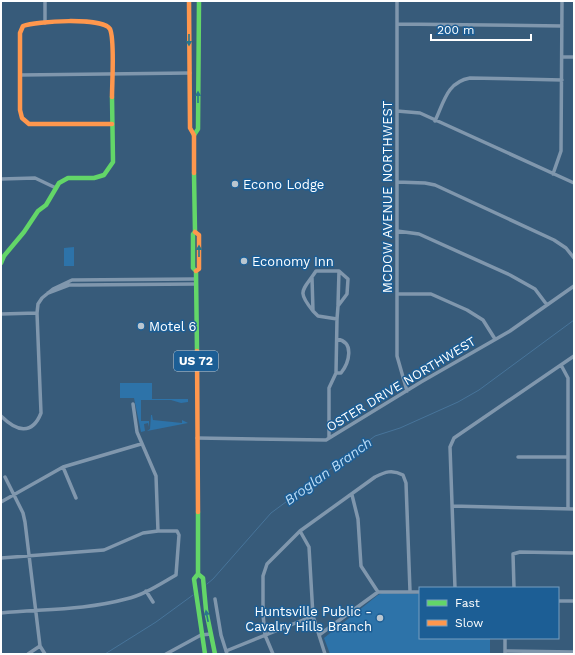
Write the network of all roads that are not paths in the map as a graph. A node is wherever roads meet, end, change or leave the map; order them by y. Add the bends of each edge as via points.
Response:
1 (45, 1) edge
2 (189, 1) edge
3 (199, 1) edge
4 (397, 1) edge
5 (562, 1) edge
6 (45, 23) junction
7 (397, 24) junction
8 (562, 26) junction
9 (562, 57) junction
10 (574, 57) edge
11 (190, 73) junction
12 (112, 74) junction
13 (20, 75) junction
14 (562, 80) junction
15 (397, 111) junction
16 (435, 121) junction
17 (112, 124) junction
18 (194, 135) junction
19 (553, 174) junction
20 (1, 179) edge
21 (397, 182) junction
22 (574, 184) edge
23 (56, 188) junction
24 (397, 231) junction
25 (574, 258) edge
26 (1, 263) edge
27 (339, 271) junction
28 (312, 277) junction
29 (196, 282) junction
30 (574, 286) edge
31 (397, 294) junction
32 (548, 305) junction
33 (338, 306) junction
34 (313, 311) junction
35 (37, 313) junction
36 (1, 314) edge
37 (337, 319) junction
38 (337, 339) junction
39 (495, 339) junction
40 (574, 356) edge
41 (561, 365) junction
42 (336, 374) junction
43 (407, 391) junction
44 (133, 404) dead end
45 (1, 416) edge
46 (197, 438) junction
47 (329, 438) junction
48 (141, 444) junction
49 (518, 457) dead end
50 (568, 457) junction
51 (63, 467) junction
52 (5, 477) dead end
53 (14, 495) junction
54 (352, 495) junction
55 (76, 498) dead end
56 (1, 502) edge
57 (452, 506) junction
58 (568, 508) junction
59 (574, 509) edge
60 (158, 531) junction
61 (300, 532) junction
62 (574, 553) edge
63 (29, 556) junction
64 (1, 558) edge
65 (198, 574) junction
66 (455, 587) edge
67 (514, 587) edge
68 (146, 591) junction
69 (410, 591) junction
70 (378, 592) junction
71 (419, 592) edge
72 (215, 600) dead end
73 (559, 601) edge
74 (574, 601) edge
75 (153, 602) dead end
76 (34, 610) junction
77 (1, 613) edge
78 (313, 616) junction
79 (211, 634) junction
80 (201, 635) junction
81 (265, 635) junction
82 (319, 635) junction
83 (505, 639) edge
84 (40, 646) junction
85 (505, 652) edge
86 (574, 652) edge
87 (226, 653) edge
88 (28, 654) edge
89 (45, 654) edge
90 (166, 654) edge
91 (205, 654) edge
92 (215, 654) edge
93 (273, 654) edge
94 (324, 654) edge

1 - 6 street
2 -> 11 main road, US 72
18 -> 3 main road, US 72 via 198,129
4 - 7 street, MCDOW AVENUE NORTHWEST
5 - 8 street
6 - 12 main road via 107,24 112,36
6 - 13 main road via 23,26 20,33
7 - 8 street
7 - 15 street, MCDOW AVENUE NORTHWEST
8 - 9 street
9 - 10 street
9 - 14 street
11 - 12 street
11 - 18 main road, US 72 via 190,128
12 - 13 street
12 - 17 main road
13 - 17 main road via 20,110 21,117 26,123
14 - 16 street via 459,80 450,87
14 - 19 street via 561,151
15 - 16 street via 420,113
15 - 21 street, MCDOW AVENUE NORTHWEST
16 - 19 street
17 - 23 main road via 113,162 109,170 104,175 94,178 68,178
18 - 29 main road, US 72 via 196,232 199,235
19 - 22 street
20 - 23 street via 35,178
21 - 24 street, MCDOW AVENUE NORTHWEST
21 - 25 street via 434,185 554,240 566,248
23 - 26 main road via 46,206 38,211
24 - 31 street, MCDOW AVENUE NORTHWEST
24 - 32 street via 419,234 516,278 535,289
27 - 28 street via 316,271
27 - 33 street
27 - 33 street via 348,279 347,294
28 - 34 street
28 - 34 street via 303,290 303,298
29 - 35 street via 69,285 47,293 38,304
29 - 46 main road, US 72
30 - 32 street, OSTER DRIVE NORTHWEST
31 - 39 street via 431,294 467,310 483,320
31 - 43 street, MCDOW AVENUE NORTHWEST via 397,356
32 - 39 street, OSTER DRIVE NORTHWEST
33 - 37 street
34 - 37 street via 318,316
35 - 36 street
35 - 45 street via 41,413 38,422 33,428 24,429 16,427
37 - 38 street
38 - 42 street
38 - 42 street via 348,346 349,356 346,366
39 - 43 street, OSTER DRIVE NORTHWEST
40 - 41 street
41 - 50 street via 568,378
41 - 57 street via 454,438 450,446
42 - 47 street via 329,388
43 - 47 street, OSTER DRIVE NORTHWEST
44 - 48 street
46 - 47 street, OSTER DRIVE NORTHWEST
46 - 65 main road, US 72
48 - 51 street
48 - 60 street via 156,476
49 - 50 street
50 - 58 street
51 - 53 street
51 - 55 street
52 - 53 street
53 - 56 street
53 - 63 street via 23,513
54 - 61 street
54 - 69 street via 386,471 397,471 403,475
54 - 70 street via 358,519 361,566
57 - 58 street
57 - 66 street
58 - 59 street
60 - 63 street via 143,533 104,550
60 - 68 street via 177,531 179,540 176,575
61 - 78 street via 309,548
61 - 81 street via 267,564 263,576
62 - 67 street via 513,554
63 - 64 street
63 - 76 street
79 -> 65 main road, US 72 via 202,578
65 - 80 main road, US 72 via 194,579
68 - 75 street
68 - 76 street via 108,603
69 - 70 street
69 - 71 street
70 - 82 street
72 - 87 street
73 - 74 street
76 - 77 street
76 - 84 street
78 - 81 street
78 - 82 street
79 - 80 street
79 - 92 main road, US 72
80 - 90 street
80 - 91 main road, US 72
81 - 87 street
81 - 93 street
82 - 94 street
83 - 85 street
84 - 88 street
84 - 89 street
85 - 86 street

